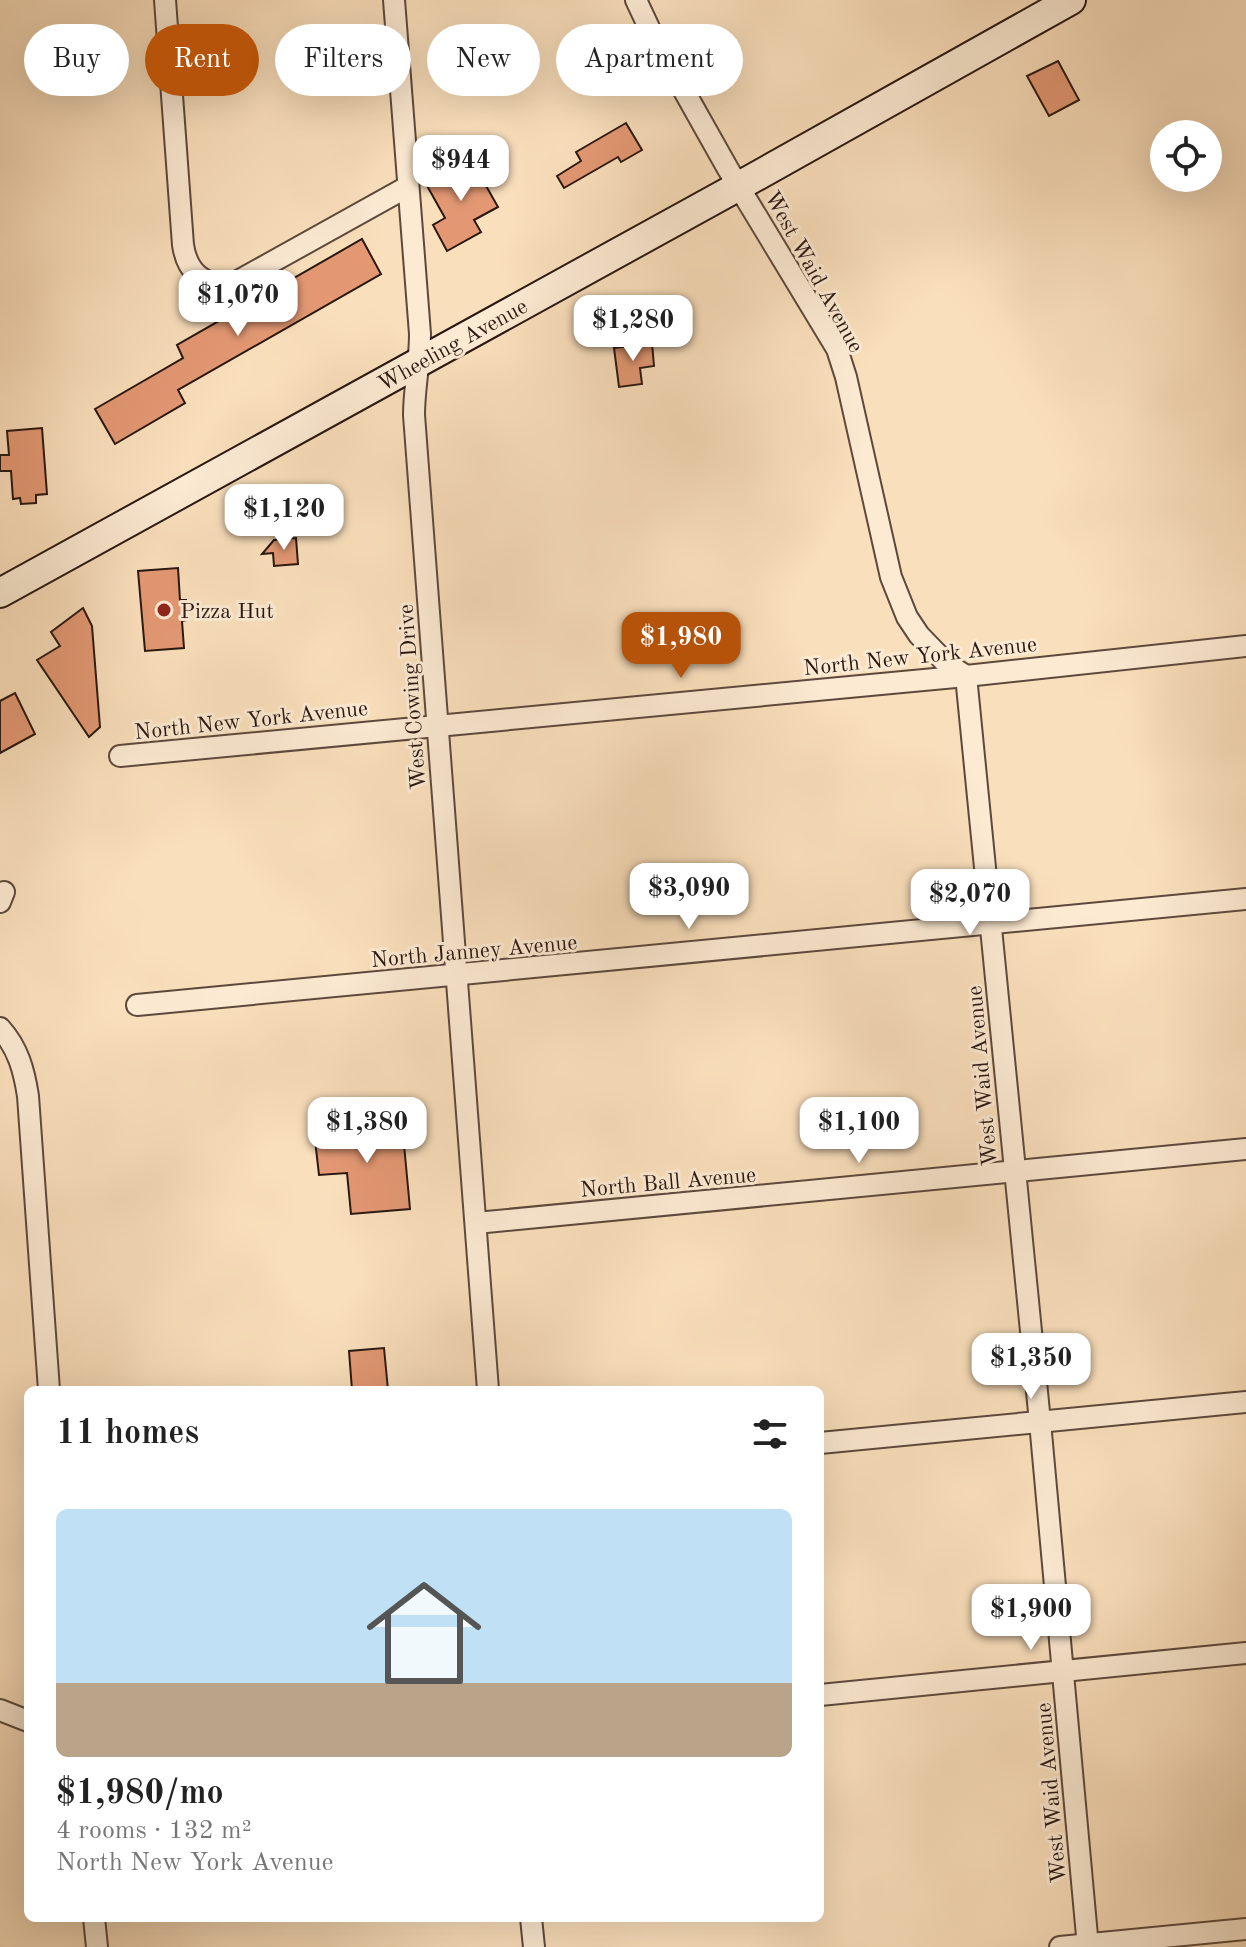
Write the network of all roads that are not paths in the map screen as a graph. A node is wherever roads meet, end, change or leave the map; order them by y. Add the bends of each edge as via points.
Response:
1 (165, 0) edge
2 (394, 0) edge
3 (636, 0) edge
4 (1071, 0) edge
5 (1041, 7) edge
6 (739, 186) junction
7 (407, 187) junction
8 (420, 363) junction
9 (0, 593) edge
10 (1246, 646) edge
11 (966, 676) junction
12 (437, 725) junction
13 (120, 756) dead end
14 (1246, 899) edge
15 (991, 924) junction
16 (457, 976) junction
17 (137, 1005) dead end
18 (0, 1028) edge
19 (1246, 1149) edge
20 (1014, 1172) junction
21 (476, 1223) junction
22 (49, 1386) edge
23 (488, 1386) edge
24 (1246, 1402) edge
25 (1040, 1422) junction
26 (824, 1443) edge
27 (1246, 1653) edge
28 (1062, 1671) junction
29 (824, 1695) edge
30 (0, 1710) edge
31 (24, 1719) edge
32 (94, 1922) edge
33 (531, 1922) edge
34 (1246, 1929) edge
35 (1088, 1946) edge
36 (97, 1947) edge
37 (534, 1947) edge
38 (1060, 1947) edge

1 - 7 street via 183,245 185,261 199,278 229,286
2 - 7 street, West Cowing Drive
3 - 6 street, West Waid Avenue
4 - 5 main road, Wheeling Avenue
5 - 6 main road, Wheeling Avenue
6 - 8 main road, Wheeling Avenue
6 - 11 street, West Waid Avenue via 837,349 882,545 907,617 931,650
7 - 8 street, West Cowing Drive
8 - 9 main road, Wheeling Avenue
8 - 12 street, West Cowing Drive via 414,415
10 - 11 street, North New York Avenue
11 - 12 street, North New York Avenue
11 - 15 street, West Waid Avenue
12 - 13 street, North New York Avenue
12 - 16 street, West Cowing Drive
14 - 15 street, North Janney Avenue
15 - 16 street, North Janney Avenue
15 - 20 street, West Waid Avenue
16 - 17 street, North Janney Avenue
16 - 21 street, West Cowing Drive
18 - 22 street via 21,1062 28,1096
19 - 20 street, North Ball Avenue
20 - 21 street, North Ball Avenue
20 - 25 street, West Waid Avenue
21 - 23 street, West Cowing Drive
24 - 25 street
25 - 26 street
25 - 28 street, West Waid Avenue
27 - 28 street
28 - 29 street
28 - 35 street, West Waid Avenue
30 - 31 street
32 - 36 street
33 - 37 street
34 - 35 street
35 - 38 street

